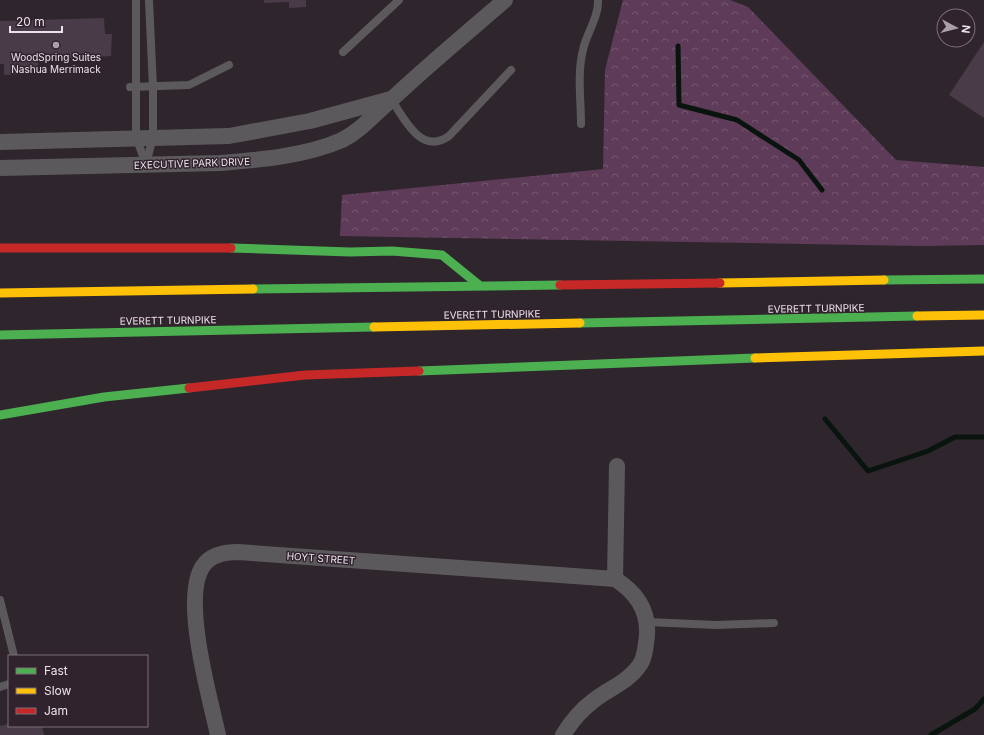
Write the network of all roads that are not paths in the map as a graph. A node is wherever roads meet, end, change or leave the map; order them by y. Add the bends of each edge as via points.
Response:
1 (136, 0) edge
2 (149, 0) edge
3 (399, 0) edge
4 (505, 0) edge
5 (598, 0) edge
6 (343, 52) dead end
7 (229, 65) dead end
8 (511, 70) dead end
9 (133, 87) junction
10 (154, 87) junction
11 (391, 99) junction
12 (581, 124) dead end
13 (136, 137) junction
14 (153, 137) junction
15 (0, 142) edge
16 (146, 164) junction
17 (0, 168) edge
18 (0, 248) edge
19 (984, 279) edge
20 (479, 286) junction
21 (0, 293) edge
22 (984, 315) edge
23 (0, 335) edge
24 (984, 351) edge
25 (0, 415) edge
26 (618, 466) dead end
27 (616, 579) junction
28 (0, 600) edge
29 (647, 622) junction
30 (774, 624) dead end
31 (14, 655) edge
32 (218, 735) edge
33 (563, 735) edge

1 - 9 lane
2 - 10 lane
3 - 6 lane
4 - 11 street, EXECUTIVE PARK DRIVE
5 - 12 lane via 583,50 580,75
7 - 10 lane via 189,85
8 - 11 lane via 442,141 423,140 415,134
9 - 10 lane
9 - 13 lane
10 - 14 lane
11 - 14 street, EXECUTIVE PARK DRIVE via 273,129 229,136
11 - 16 street, EXECUTIVE PARK DRIVE via 364,127 331,144 256,160
13 - 14 street, EXECUTIVE PARK DRIVE
13 - 15 street, EXECUTIVE PARK DRIVE
13 - 16 lane
14 - 16 lane
16 - 17 street, EXECUTIVE PARK DRIVE
18 - 20 highway via 187,247 350,252 392,250 442,255
19 - 20 highway
20 - 21 highway
22 - 23 highway, EVERETT TURNPIKE
24 - 25 highway via 305,375 104,397
26 - 27 street
27 - 29 street via 636,596 643,607
27 - 32 street, HOYT STREET via 223,552 203,566 197,580 195,604 196,630
28 - 31 lane
29 - 30 lane
29 - 33 street via 645,652 640,666 593,701

